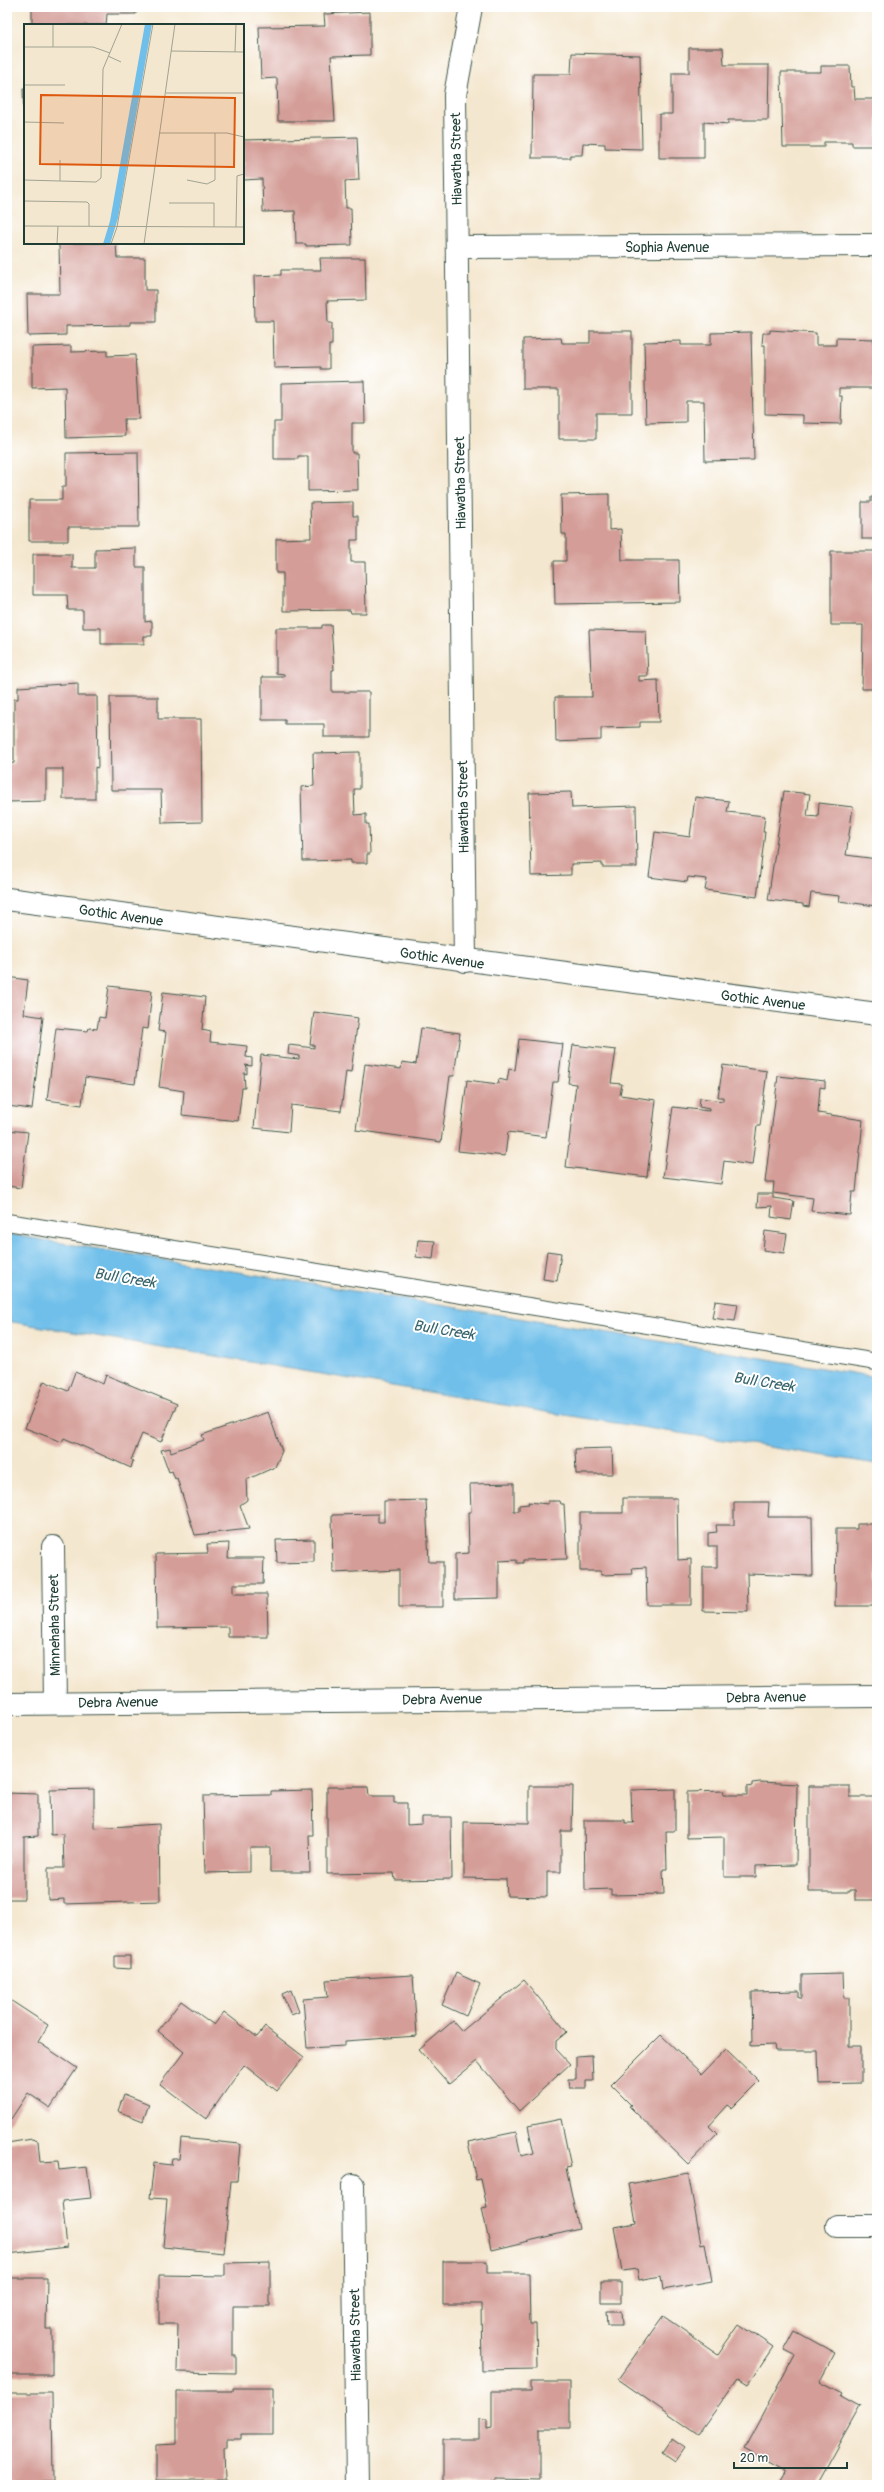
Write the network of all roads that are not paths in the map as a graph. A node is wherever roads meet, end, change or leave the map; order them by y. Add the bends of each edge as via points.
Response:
1 (471, 7) edge
2 (877, 245) edge
3 (458, 247) junction
4 (7, 899) edge
5 (465, 961) junction
6 (877, 1014) edge
7 (7, 1222) edge
8 (877, 1362) edge
9 (53, 1547) dead end
10 (877, 1696) edge
11 (55, 1703) junction
12 (7, 1704) edge
13 (354, 2185) dead end
14 (836, 2226) dead end
15 (877, 2226) edge
16 (357, 2485) edge

1 - 3 street, Hiawatha Street via 455,95
2 - 3 street, Sophia Avenue
3 - 5 street, Hiawatha Street
4 - 5 street, Gothic Avenue
5 - 6 street, Gothic Avenue
7 - 8 lane
9 - 11 street, Minnehaha Street
10 - 11 street, Debra Avenue
11 - 12 street, Debra Avenue
13 - 16 street, Hiawatha Street
14 - 15 street

